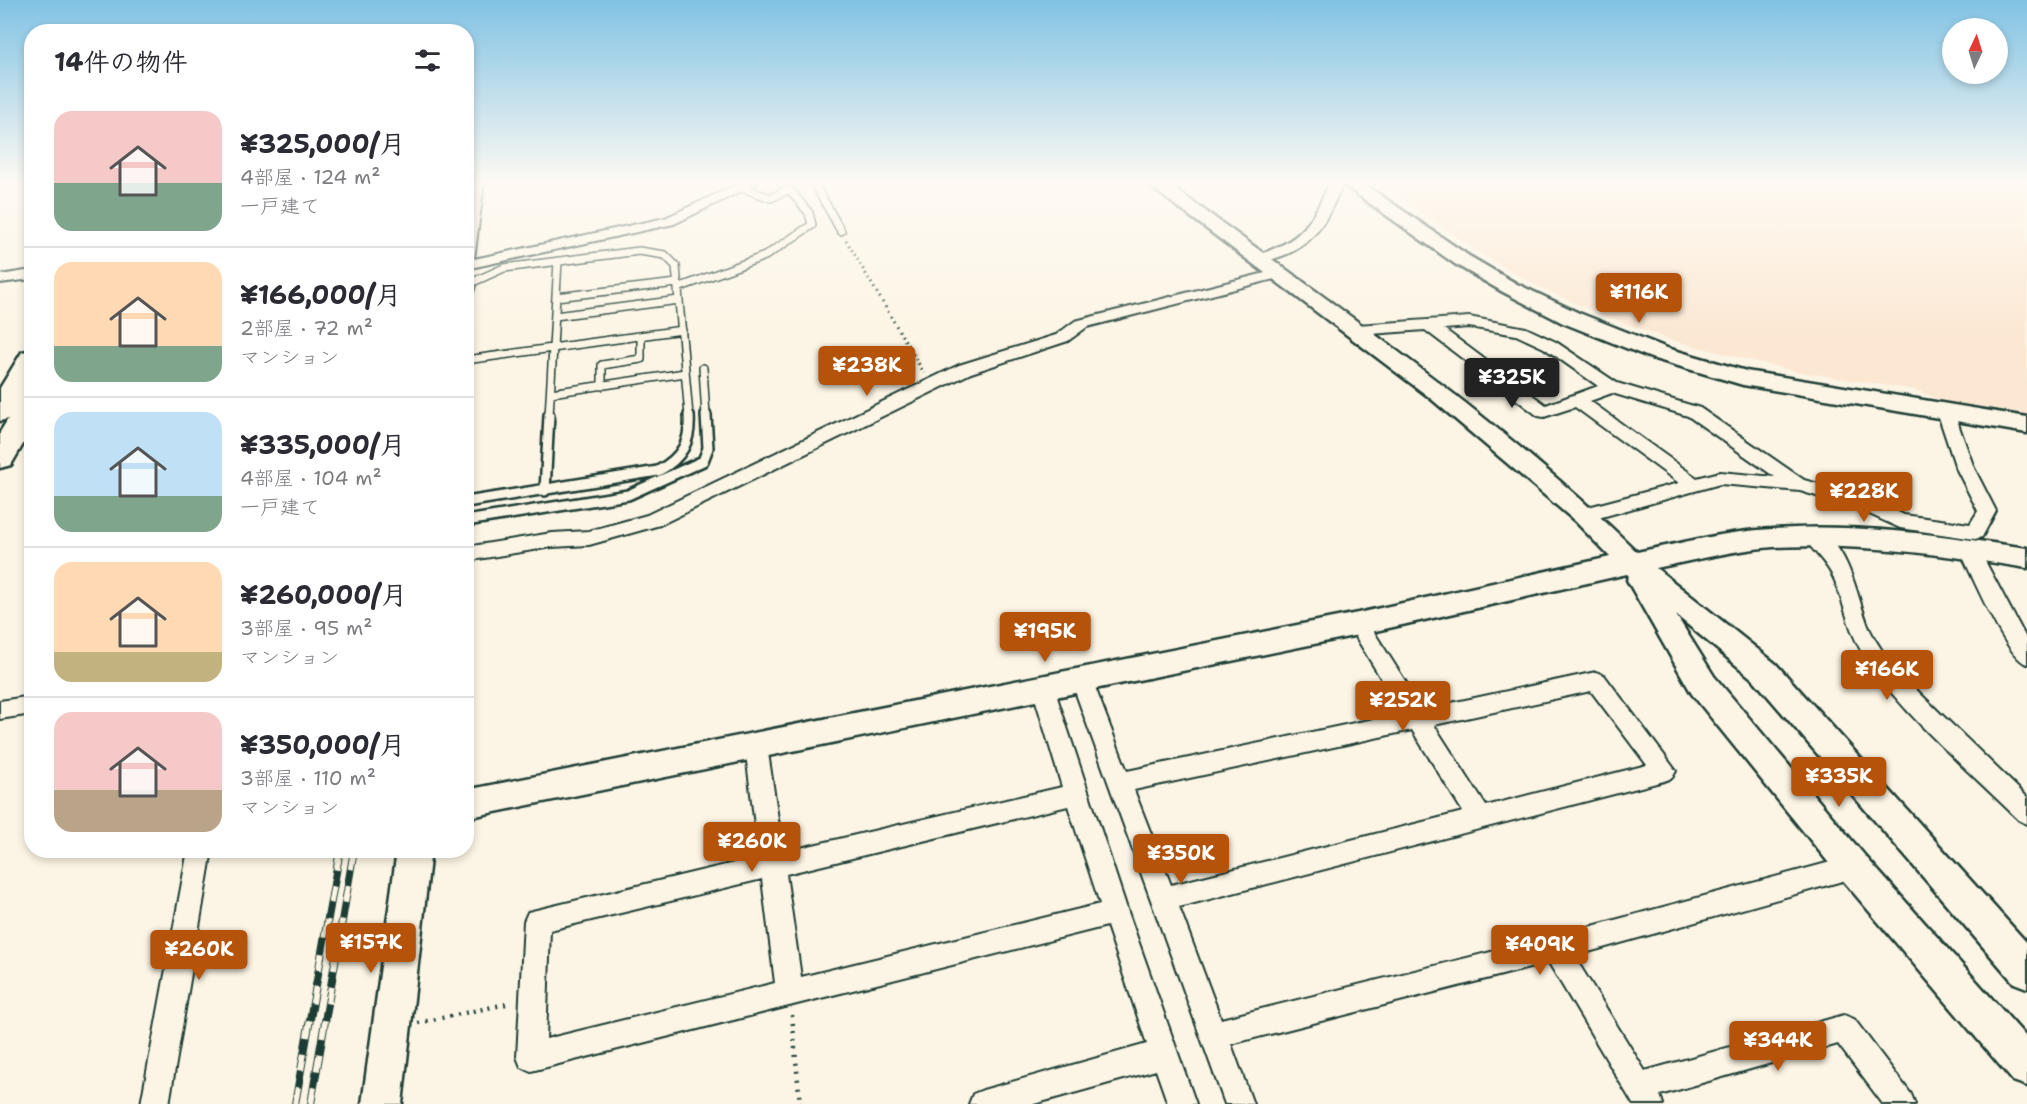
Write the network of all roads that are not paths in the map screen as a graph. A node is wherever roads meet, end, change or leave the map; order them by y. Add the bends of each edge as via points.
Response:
1 (605, 235) edge
2 (798, 235) edge
3 (1224, 235) edge
4 (1311, 235) edge
5 (1425, 235) edge
6 (558, 261) junction
7 (474, 262) edge
8 (1267, 267) junction
9 (24, 275) edge
10 (0, 279) edge
11 (474, 281) edge
12 (678, 285) junction
13 (556, 297) junction
14 (679, 300) junction
15 (555, 316) junction
16 (1429, 325) junction
17 (682, 330) junction
18 (1357, 330) junction
19 (640, 336) junction
20 (554, 349) junction
21 (474, 359) edge
22 (703, 368) dead end
23 (24, 372) edge
24 (685, 373) junction
25 (602, 386) junction
26 (1611, 387) junction
27 (551, 393) junction
28 (1577, 400) junction
29 (1946, 411) junction
30 (0, 412) edge
31 (24, 416) edge
32 (2027, 425) edge
33 (0, 458) edge
34 (1694, 485) junction
35 (1800, 485) junction
36 (545, 491) junction
37 (474, 501) edge
38 (1584, 516) junction
39 (474, 520) edge
40 (1813, 536) junction
41 (1969, 549) junction
42 (474, 553) edge
43 (2027, 558) edge
44 (1632, 563) junction
45 (1358, 624) junction
46 (2027, 656) edge
47 (1082, 680) junction
48 (1043, 688) junction
49 (24, 706) edge
50 (0, 710) edge
51 (1419, 719) junction
52 (756, 746) junction
53 (1120, 783) junction
54 (1076, 794) junction
55 (474, 802) edge
56 (2027, 813) edge
57 (1480, 818) junction
58 (199, 858) edge
59 (413, 858) edge
60 (772, 866) junction
61 (1853, 867) junction
62 (1163, 899) junction
63 (1115, 912) junction
64 (1555, 949) junction
65 (2027, 970) edge
66 (790, 993) junction
67 (1214, 1035) junction
68 (1165, 1053) junction
69 (2027, 1067) edge
70 (1644, 1096) edge
71 (155, 1104) edge
72 (382, 1104) edge
73 (983, 1104) edge
74 (1182, 1104) edge
75 (1239, 1104) edge
76 (1901, 1104) edge

1 - 7 street
2 - 12 lane via 765,256
3 - 8 street
4 - 8 street
5 - 29 street via 1510,288 1571,318 1659,353 1743,378
6 - 11 lane via 504,268
6 - 12 lane via 656,251 671,258
6 - 13 lane
8 - 18 street
8 - 42 street via 1081,324 1062,338 965,369 653,520 589,538
9 - 10 street
12 - 13 lane
12 - 14 lane
13 - 15 lane
14 - 15 lane
14 - 17 lane
15 - 20 lane
16 - 18 street
16 - 26 street via 1469,322 1520,331 1550,345
16 - 28 street via 1544,412
17 - 19 lane
17 - 24 lane
18 - 38 street
19 - 20 lane
19 - 25 lane via 641,359 602,365
20 - 21 lane
20 - 27 lane
22 - 39 lane via 708,448 703,461 628,495
23 - 30 highway
24 - 25 lane
24 - 36 lane via 689,441 673,464 645,474
25 - 27 lane
26 - 28 street
26 - 35 street via 1694,412
27 - 36 lane
28 - 34 street
29 - 32 street
29 - 35 street via 1965,468 1987,511 1975,532 1900,521 1863,503
31 - 33 highway
34 - 35 street via 1720,477
34 - 38 street
36 - 37 lane
38 - 44 street
40 - 41 street via 1906,540
40 - 44 street via 1731,543
40 - 56 street via 1834,559 1845,580 1860,631 1876,657 1897,684
41 - 43 street
41 - 46 street via 2011,633
44 - 45 street
44 - 61 street via 1703,685
44 - 65 street via 1765,672
45 - 47 street
45 - 51 street
47 - 48 street
47 - 53 street
48 - 52 street
48 - 54 street
49 - 50 street
51 - 53 street
51 - 57 street
51 - 57 street via 1596,681 1664,771
52 - 55 street
52 - 60 street
53 - 62 street
54 - 60 street
54 - 63 street
57 - 62 street
58 - 71 street
59 - 72 street
60 - 66 street
60 - 66 street via 537,921 531,1057
61 - 64 street
61 - 69 street
62 - 67 street
63 - 66 street
63 - 68 street
64 - 67 street
64 - 70 street
67 - 75 street
68 - 73 street
68 - 74 street
70 - 76 street via 1844,1029

